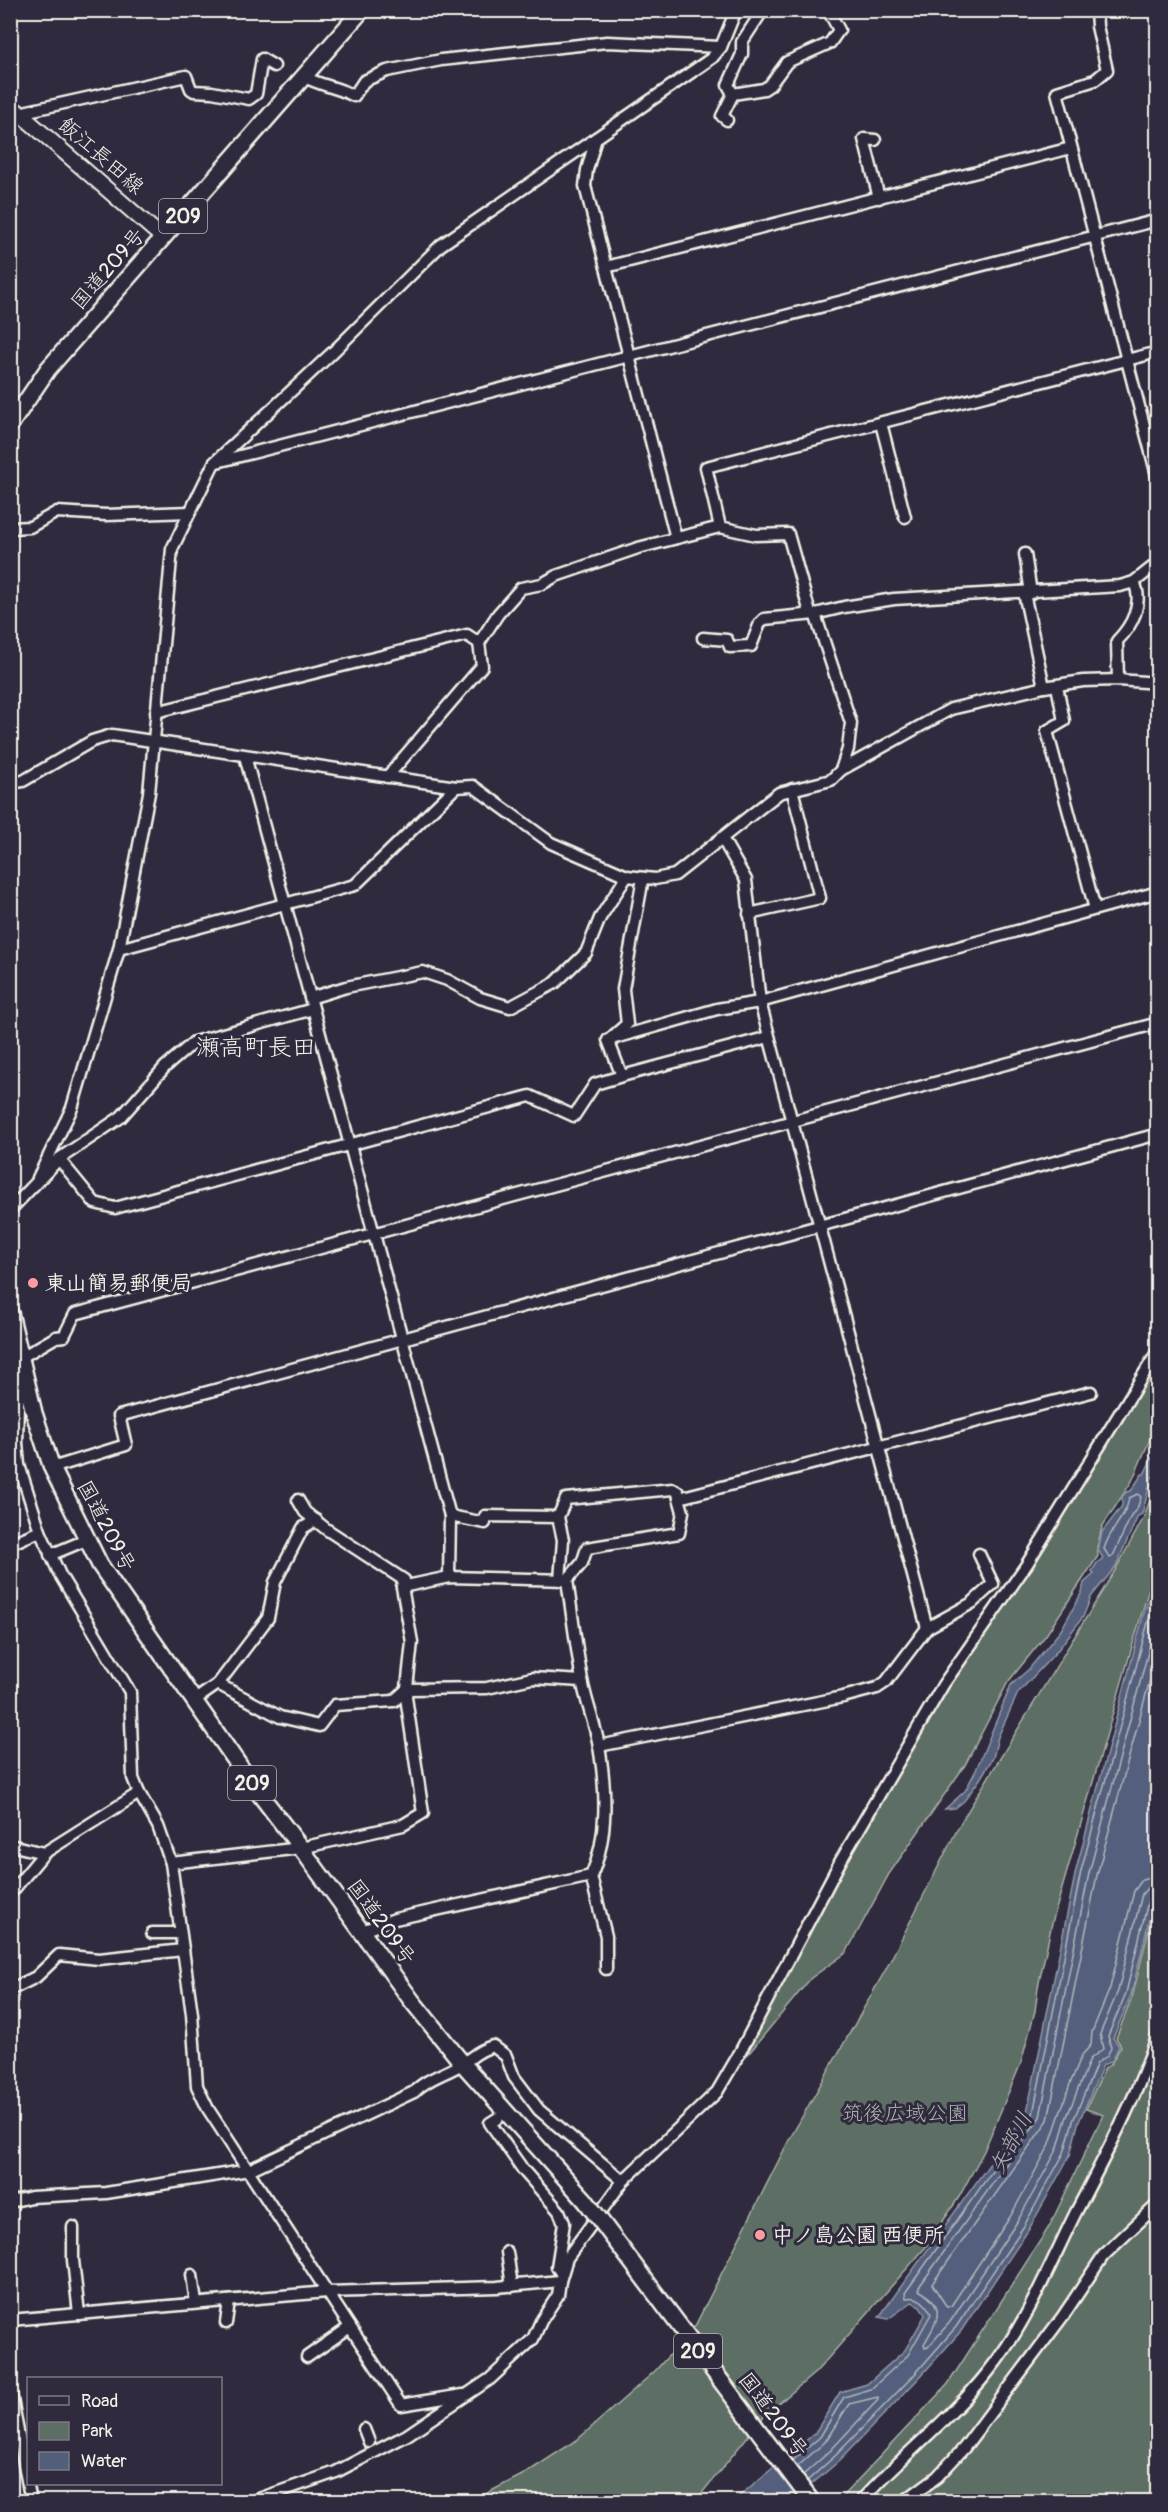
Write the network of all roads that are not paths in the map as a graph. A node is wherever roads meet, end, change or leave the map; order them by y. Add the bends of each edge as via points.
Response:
1 (362, 10) edge
2 (736, 10) edge
3 (763, 10) edge
4 (828, 10) edge
5 (1096, 10) edge
6 (742, 44) junction
7 (722, 46) junction
8 (274, 66) dead end
9 (305, 77) junction
10 (733, 94) junction
11 (14, 111) edge
12 (727, 120) dead end
13 (596, 138) junction
14 (875, 140) dead end
15 (1071, 148) junction
16 (879, 198) junction
17 (1158, 220) edge
18 (1095, 236) junction
19 (163, 238) junction
20 (606, 267) junction
21 (1158, 352) edge
22 (629, 355) junction
23 (1126, 360) junction
24 (881, 423) junction
25 (10, 425) edge
26 (214, 463) junction
27 (1158, 479) edge
28 (190, 512) junction
29 (905, 517) dead end
30 (720, 527) junction
31 (10, 528) edge
32 (676, 538) junction
33 (1025, 555) dead end
34 (1158, 563) edge
35 (1134, 582) junction
36 (1027, 593) junction
37 (813, 614) junction
38 (703, 638) dead end
39 (479, 643) junction
40 (1119, 680) junction
41 (1158, 683) edge
42 (1057, 686) junction
43 (1044, 687) junction
44 (156, 712) junction
45 (153, 740) junction
46 (245, 756) junction
47 (841, 770) junction
48 (387, 777) junction
49 (10, 783) edge
50 (456, 787) junction
51 (792, 789) junction
52 (722, 838) junction
53 (627, 876) junction
54 (643, 878) junction
55 (1158, 892) edge
56 (284, 903) junction
57 (1095, 909) junction
58 (749, 914) junction
59 (119, 950) junction
60 (760, 1002) junction
61 (311, 1004) junction
62 (1158, 1023) edge
63 (769, 1037) junction
64 (608, 1040) junction
65 (622, 1076) junction
66 (791, 1121) junction
67 (1158, 1134) edge
68 (349, 1144) junction
69 (59, 1158) junction
70 (38, 1179) junction
71 (10, 1210) edge
72 (819, 1225) junction
73 (374, 1233) junction
74 (10, 1313) edge
75 (402, 1339) junction
76 (1158, 1351) edge
77 (20, 1356) junction
78 (1092, 1392) dead end
79 (881, 1446) junction
80 (52, 1468) junction
81 (679, 1498) junction
82 (298, 1500) dead end
83 (450, 1516) junction
84 (558, 1517) junction
85 (315, 1520) junction
86 (40, 1531) junction
87 (86, 1540) junction
88 (10, 1544) edge
89 (979, 1554) dead end
90 (50, 1555) junction
91 (449, 1577) junction
92 (564, 1580) junction
93 (402, 1587) junction
94 (927, 1628) junction
95 (582, 1681) junction
96 (218, 1684) junction
97 (406, 1689) junction
98 (195, 1700) junction
99 (599, 1746) junction
100 (139, 1793) junction
101 (10, 1845) edge
102 (301, 1848) junction
103 (44, 1853) junction
104 (171, 1863) junction
105 (591, 1876) junction
106 (10, 1894) edge
107 (362, 1932) junction
108 (152, 1933) dead end
109 (180, 1933) junction
110 (183, 1950) junction
111 (606, 1970) dead end
112 (10, 1990) edge
113 (1158, 2034) edge
114 (463, 2064) junction
115 (498, 2118) dead end
116 (249, 2170) junction
117 (623, 2181) junction
118 (10, 2202) edge
119 (1158, 2204) edge
120 (73, 2228) dead end
121 (507, 2252) dead end
122 (192, 2275) dead end
123 (560, 2278) junction
124 (512, 2286) junction
125 (327, 2292) junction
126 (229, 2301) junction
127 (196, 2303) junction
128 (79, 2314) junction
129 (10, 2320) edge
130 (226, 2323) dead end
131 (350, 2327) junction
132 (308, 2357) dead end
133 (10, 2388) edge
134 (469, 2394) junction
135 (364, 2429) dead end
136 (369, 2442) dead end
137 (27, 2480) edge
138 (28, 2485) edge
139 (31, 2502) edge
140 (250, 2502) edge
141 (812, 2502) edge
142 (860, 2502) edge
143 (903, 2502) edge

1 - 9 highway, 国道209号 / 209
2 - 7 street
3 - 6 street
4 - 10 street via 839,30 830,43 788,62 764,89
5 - 15 street via 1107,70 1095,80 1057,92
6 - 7 street
6 - 10 street via 742,54 728,85
7 - 9 street via 607,42 451,58 387,70 364,81 354,96
7 - 13 street via 712,58
8 - 11 street via 262,59 256,94 249,99 194,91 186,76
9 - 19 highway, 国道209号 / 209
10 - 12 street via 722,116
11 - 19 main road, 飯江長田線
13 - 20 street via 585,186
13 - 26 street via 441,245 333,353
14 - 16 street via 864,139
15 - 16 street
15 - 18 street
16 - 20 street
17 - 18 street
18 - 22 street
18 - 23 street
19 - 25 highway, 国道209号 / 209 via 48,369
20 - 22 street
21 - 23 street
22 - 26 street
22 - 32 street
23 - 24 street
23 - 27 street
24 - 29 street
24 - 30 street via 706,467
26 - 28 street
28 - 31 street via 57,512 30,527
28 - 44 street via 172,549
30 - 32 street
30 - 37 street via 756,535 788,534
32 - 39 street via 521,588
33 - 36 street
34 - 35 street
35 - 36 street
35 - 40 street via 1139,591 1134,617 1117,641
36 - 37 street via 894,599
36 - 43 street
37 - 38 street via 764,619 752,646 730,646 727,640
37 - 47 street via 851,723
39 - 44 street via 467,634
39 - 48 street via 482,666
40 - 41 street
40 - 42 street
42 - 43 street
42 - 57 street via 1064,721 1047,731
43 - 47 street via 951,710
44 - 45 street
45 - 46 street
45 - 49 street via 111,735 92,741 23,781
45 - 59 street via 147,805
46 - 48 street
46 - 56 street
47 - 51 street via 831,780
48 - 50 street
50 - 53 street via 473,786 551,843
50 - 56 street via 355,885
51 - 52 street via 779,793
51 - 58 street via 820,898
52 - 54 street via 675,875
52 - 58 street via 746,880
53 - 54 street
53 - 61 street via 600,918 586,953 555,983 510,1007 423,972 346,987
54 - 64 street via 623,989 627,1024
55 - 57 street
56 - 59 street
56 - 61 street
57 - 60 street
58 - 60 street
59 - 70 street via 72,1108
60 - 63 street
60 - 64 street via 717,1009
61 - 68 street
61 - 69 street via 194,1042 165,1067 121,1117
62 - 66 street
63 - 65 street
63 - 66 street
64 - 65 street
65 - 68 street via 595,1084 574,1116 530,1096
66 - 72 street
66 - 73 street
67 - 72 street
68 - 69 street via 115,1209 95,1203
68 - 73 street
69 - 70 street
70 - 71 street
72 - 75 street
72 - 79 street
73 - 75 street
73 - 77 street via 75,1314 64,1336
74 - 77 highway, 国道209号 / 209
75 - 80 street via 119,1416 126,1445
75 - 83 street
76 - 117 street via 1027,1564 943,1685 840,1862 717,2092
77 - 80 highway, 国道209号 / 209
77 - 86 street via 19,1465
78 - 79 street
79 - 81 street
79 - 94 street
80 - 87 highway, 国道209号 / 209
81 - 84 street via 673,1489 566,1499
81 - 92 street via 683,1512 679,1533 588,1548 582,1563
82 - 85 street
83 - 84 street via 485,1523 485,1516
83 - 91 street
84 - 92 street
85 - 93 street via 404,1580
85 - 96 street via 303,1528 275,1582 268,1618
86 - 88 street
86 - 90 street
87 - 90 street
87 - 98 highway, 国道209号 / 209
89 - 94 street via 993,1584 972,1602
90 - 100 street via 130,1692 133,1778
91 - 92 street
91 - 93 street
92 - 95 street
93 - 97 street via 412,1642
94 - 99 street via 886,1682 877,1688
95 - 97 street via 532,1678 487,1688
95 - 99 street
96 - 97 street via 280,1717 319,1726 335,1706 394,1701
96 - 98 street
97 - 102 street via 423,1813 403,1825
98 - 102 highway, 国道209号 / 209
99 - 105 street via 604,1823
100 - 103 street
100 - 104 street via 158,1826
101 - 103 street
102 - 104 street
102 - 107 highway, 国道209号 / 209
103 - 106 street
104 - 109 street
105 - 107 street via 395,1919
105 - 111 street via 606,1935
107 - 114 highway, 国道209号 / 209
108 - 109 street
109 - 110 street
110 - 112 street via 99,1959 58,1955 36,1977
110 - 116 street via 197,2086
113 - 142 street via 1116,2136 1037,2296 1017,2328 982,2379
114 - 116 street via 414,2092
114 - 117 street via 477,2051 493,2046 506,2056 514,2077 539,2110
114 - 141 highway, 国道209号 / 209, bridge via 585,2200
115 - 123 street via 490,2123 559,2211 564,2223 557,2267
116 - 118 street via 106,2193 31,2197
116 - 125 street
117 - 123 street via 567,2258
119 - 143 street via 1103,2256 964,2448 938,2477
120 - 128 street
121 - 124 street
122 - 127 street
123 - 124 street
123 - 134 street via 558,2295 533,2339
124 - 125 street
125 - 126 street
125 - 131 street
126 - 127 street
126 - 130 street
127 - 128 street
128 - 129 street
131 - 132 street
131 - 134 street via 401,2405
133 - 137 street
134 - 140 street via 407,2435 336,2472
135 - 136 street
138 - 139 street

